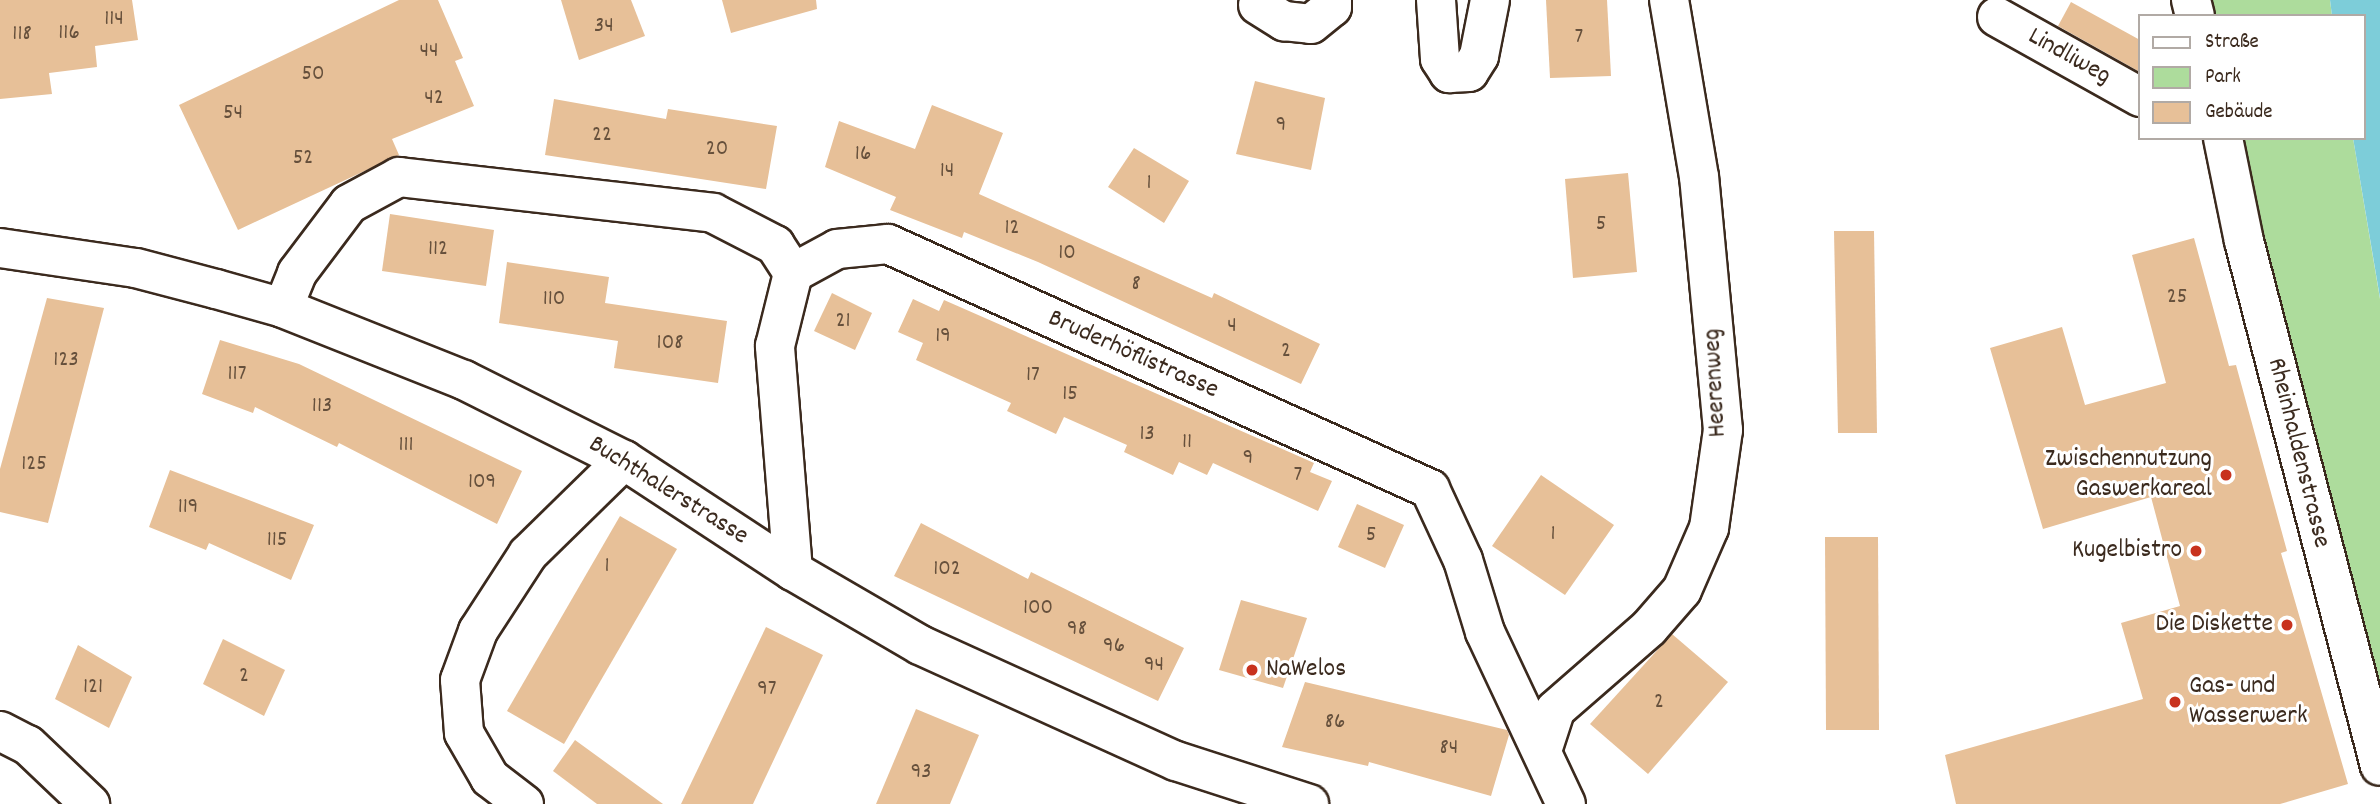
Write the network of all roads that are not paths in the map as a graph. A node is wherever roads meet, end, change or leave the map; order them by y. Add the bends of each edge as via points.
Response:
1 (1332, 0) edge
2 (1436, 0) edge
3 (1490, 0) edge
4 (1669, 0) edge
5 (1258, 5) dead end
6 (1997, 17) dead end
7 (2138, 96) edge
8 (2223, 140) edge
9 (0, 248) edge
10 (793, 273) junction
11 (283, 308) junction
12 (624, 460) junction
13 (793, 571) junction
14 (0, 732) edge
15 (1543, 748) junction
16 (2380, 766) edge
17 (90, 804) edge
18 (524, 804) edge
19 (1309, 804) edge
20 (1566, 804) edge

1 - 5 street via 1332,7 1311,24 1284,21
2 - 3 street via 1440,59 1449,73 1469,72 1479,56
4 - 15 street, Heerenweg via 1699,177 1723,430 1709,528 1682,590 1649,628 1555,710
6 - 7 street, Lindliweg
8 - 16 street, Rheinhaldenstrasse via 2247,254
9 - 11 street, Buchthalerstrasse via 136,268
10 - 11 street via 775,245 713,213 399,177 348,204 298,273
10 - 13 street via 775,346
10 - 15 street, Bruderhöflistrasse via 837,249 888,244 1430,489 1463,560 1485,632
11 - 12 street, Buchthalerstrasse via 464,380
12 - 13 street, Buchthalerstrasse
12 - 18 street via 528,554 478,631 460,680 464,733 490,778
13 - 19 street, Buchthalerstrasse via 920,645 1053,709 1176,761
14 - 17 street via 28,745
15 - 20 street, Bruderhöflistrasse

